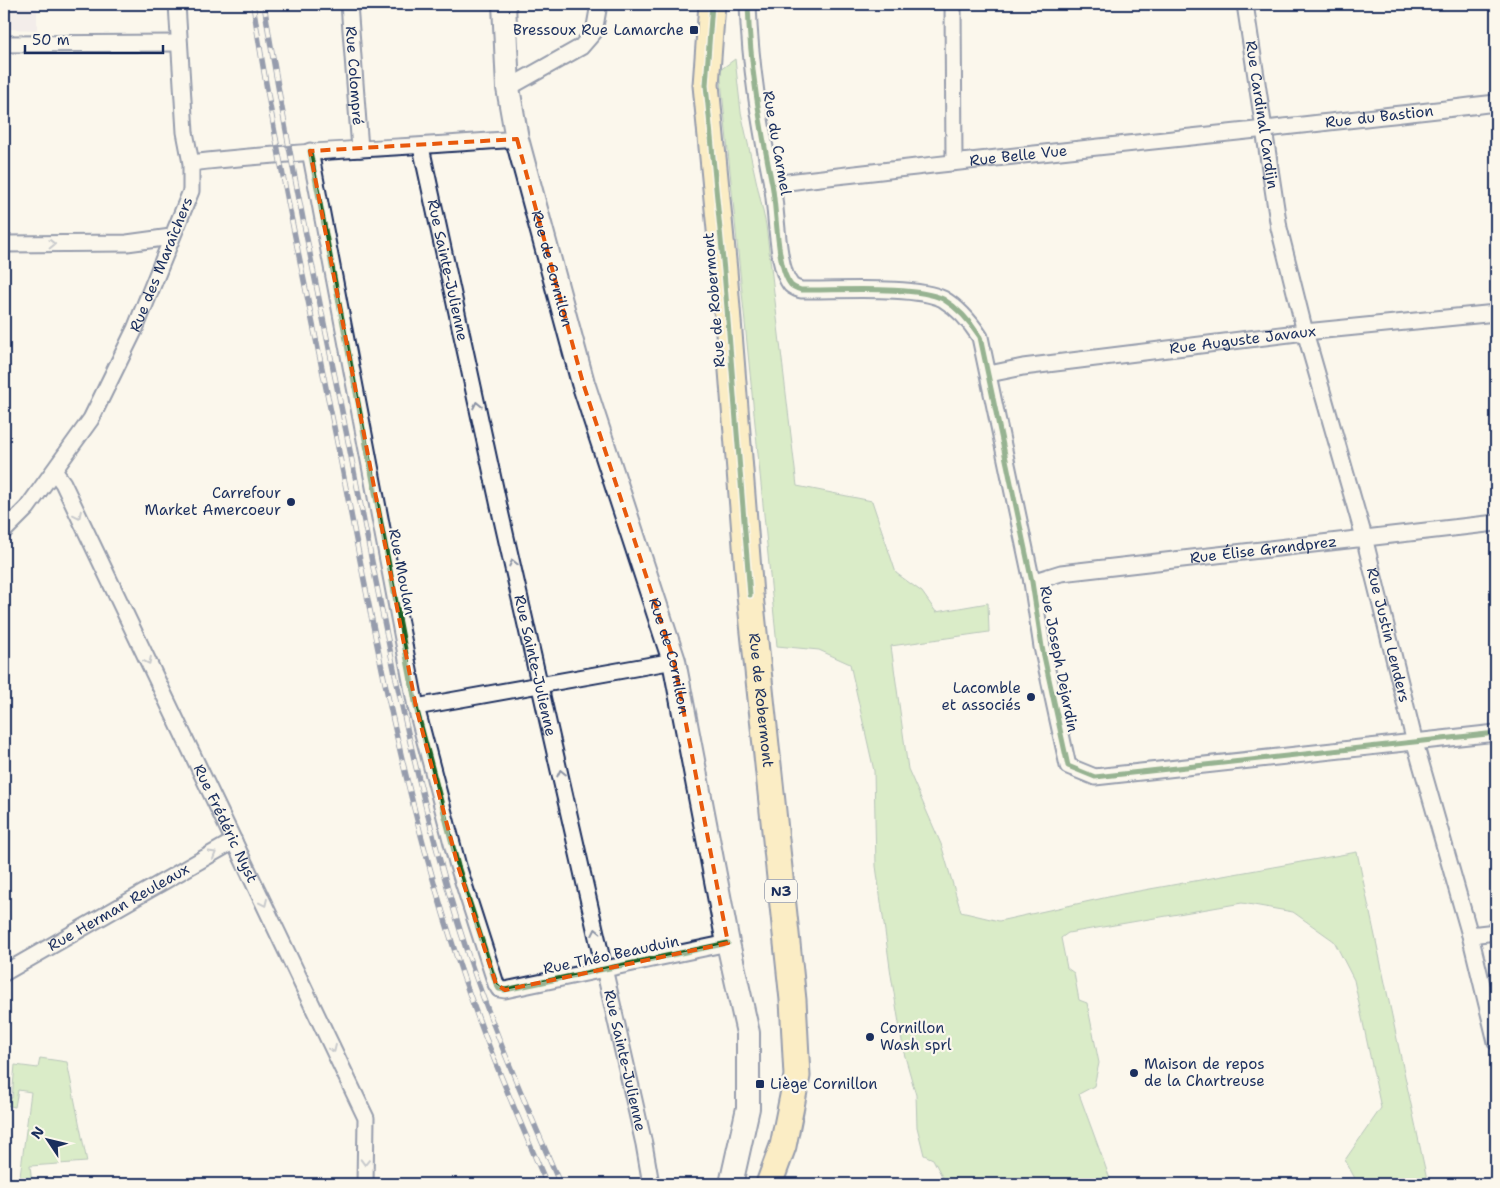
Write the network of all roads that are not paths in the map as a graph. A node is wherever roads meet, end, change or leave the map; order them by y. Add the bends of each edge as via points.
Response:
1 (177, 4) edge
2 (350, 4) edge
3 (504, 4) edge
4 (598, 4) edge
5 (712, 4) edge
6 (748, 4) edge
7 (953, 4) edge
8 (1245, 4) edge
9 (4, 44) edge
10 (179, 44) junction
11 (508, 88) junction
12 (1496, 103) edge
13 (1263, 131) junction
14 (517, 139) junction
15 (421, 147) junction
16 (360, 149) junction
17 (310, 151) junction
18 (954, 162) junction
19 (191, 163) junction
20 (772, 184) junction
21 (1279, 228) joint
22 (171, 237) junction
23 (4, 244) edge
24 (791, 284) joint
25 (1496, 313) edge
26 (1305, 332) junction
27 (989, 374) junction
28 (55, 472) junction
29 (1496, 523) edge
30 (4, 531) edge
31 (1364, 538) junction
32 (1032, 582) junction
33 (674, 661) junction
34 (541, 683) junction
35 (416, 707) junction
36 (1496, 733) edge
37 (1416, 743) junction
38 (234, 841) junction
39 (1496, 932) edge
40 (1470, 935) junction
41 (728, 943) junction
42 (604, 970) junction
43 (4, 974) edge
44 (499, 989) joint
45 (1496, 1042) edge
46 (365, 1184) edge
47 (651, 1184) edge
48 (732, 1184) edge
49 (769, 1184) edge

1 - 10 street, Rue des Maraîchers
2 - 16 street, Rue Colompré
3 - 11 main road, Rue de Cornillon
4 - 11 street via 594,32 581,47
5 - 49 main road, Rue de Robermont / N3 via 706,85 750,594 793,1000 797,1076 783,1146
6 - 20 street, Rue du Carmel via 750,59
7 - 18 street
8 - 13 street, Rue Cardinal Cardijn
9 - 10 street
10 - 19 street, Rue des Maraîchers via 185,132
11 - 14 main road, Rue de Cornillon
12 - 13 street, Rue du Bastion
13 - 18 street, Rue Belle Vue
13 - 21 street, Rue Cardinal Cardijn
14 - 15 street
14 - 33 main road, Rue de Cornillon via 583,383
15 - 16 street
34 -> 15 street, Rue Sainte-Julienne
16 - 17 street
17 - 19 street
17 - 35 street, Rue Moulan
18 - 20 street, Rue Belle Vue
19 - 22 street, Rue des Maraîchers via 191,191
20 - 24 street, Rue du Carmel via 782,261
21 - 26 street, Rue Justin Lenders
23 -> 22 street via 127,243
22 - 28 street, Rue des Maraîchers via 135,329 92,419
24 - 27 street, Rue Joseph Dejardin via 801,290 900,291 942,299 972,324 980,337
25 - 26 street, Rue Auguste Javaux
26 - 27 street, Rue Auguste Javaux
26 - 31 street, Rue Justin Lenders
27 - 32 street, Rue Joseph Dejardin
28 - 30 street, Rue des Maraîchers
28 -> 38 street, Rue Frédéric Nyst
29 - 31 street, Rue Élise Grandprez
31 - 32 street, Rue Élise Grandprez via 1061,573
31 - 37 street, Rue Justin Lenders
32 - 37 street, Rue Joseph Dejardin via 1042,647 1068,766 1089,776
33 - 34 street
33 - 41 main road, Rue de Cornillon
34 - 35 street
42 -> 34 street, Rue Sainte-Julienne
35 - 44 street, Rue Moulan via 458,866
36 - 37 street, Rue Joseph Dejardin
37 - 40 street, Rue Justin Lenders
43 -> 38 street, Rue Herman Reuleaux
38 -> 46 street, Rue Frédéric Nyst via 366,1118
39 - 40 street
40 - 45 street, Rue Justin Lenders
41 - 42 street, Rue Théo Beauduin
41 - 48 main road, Rue de Cornillon via 748,1033 748,1108
42 - 44 street, Rue Théo Beauduin
42 - 47 street, Rue Sainte-Julienne

